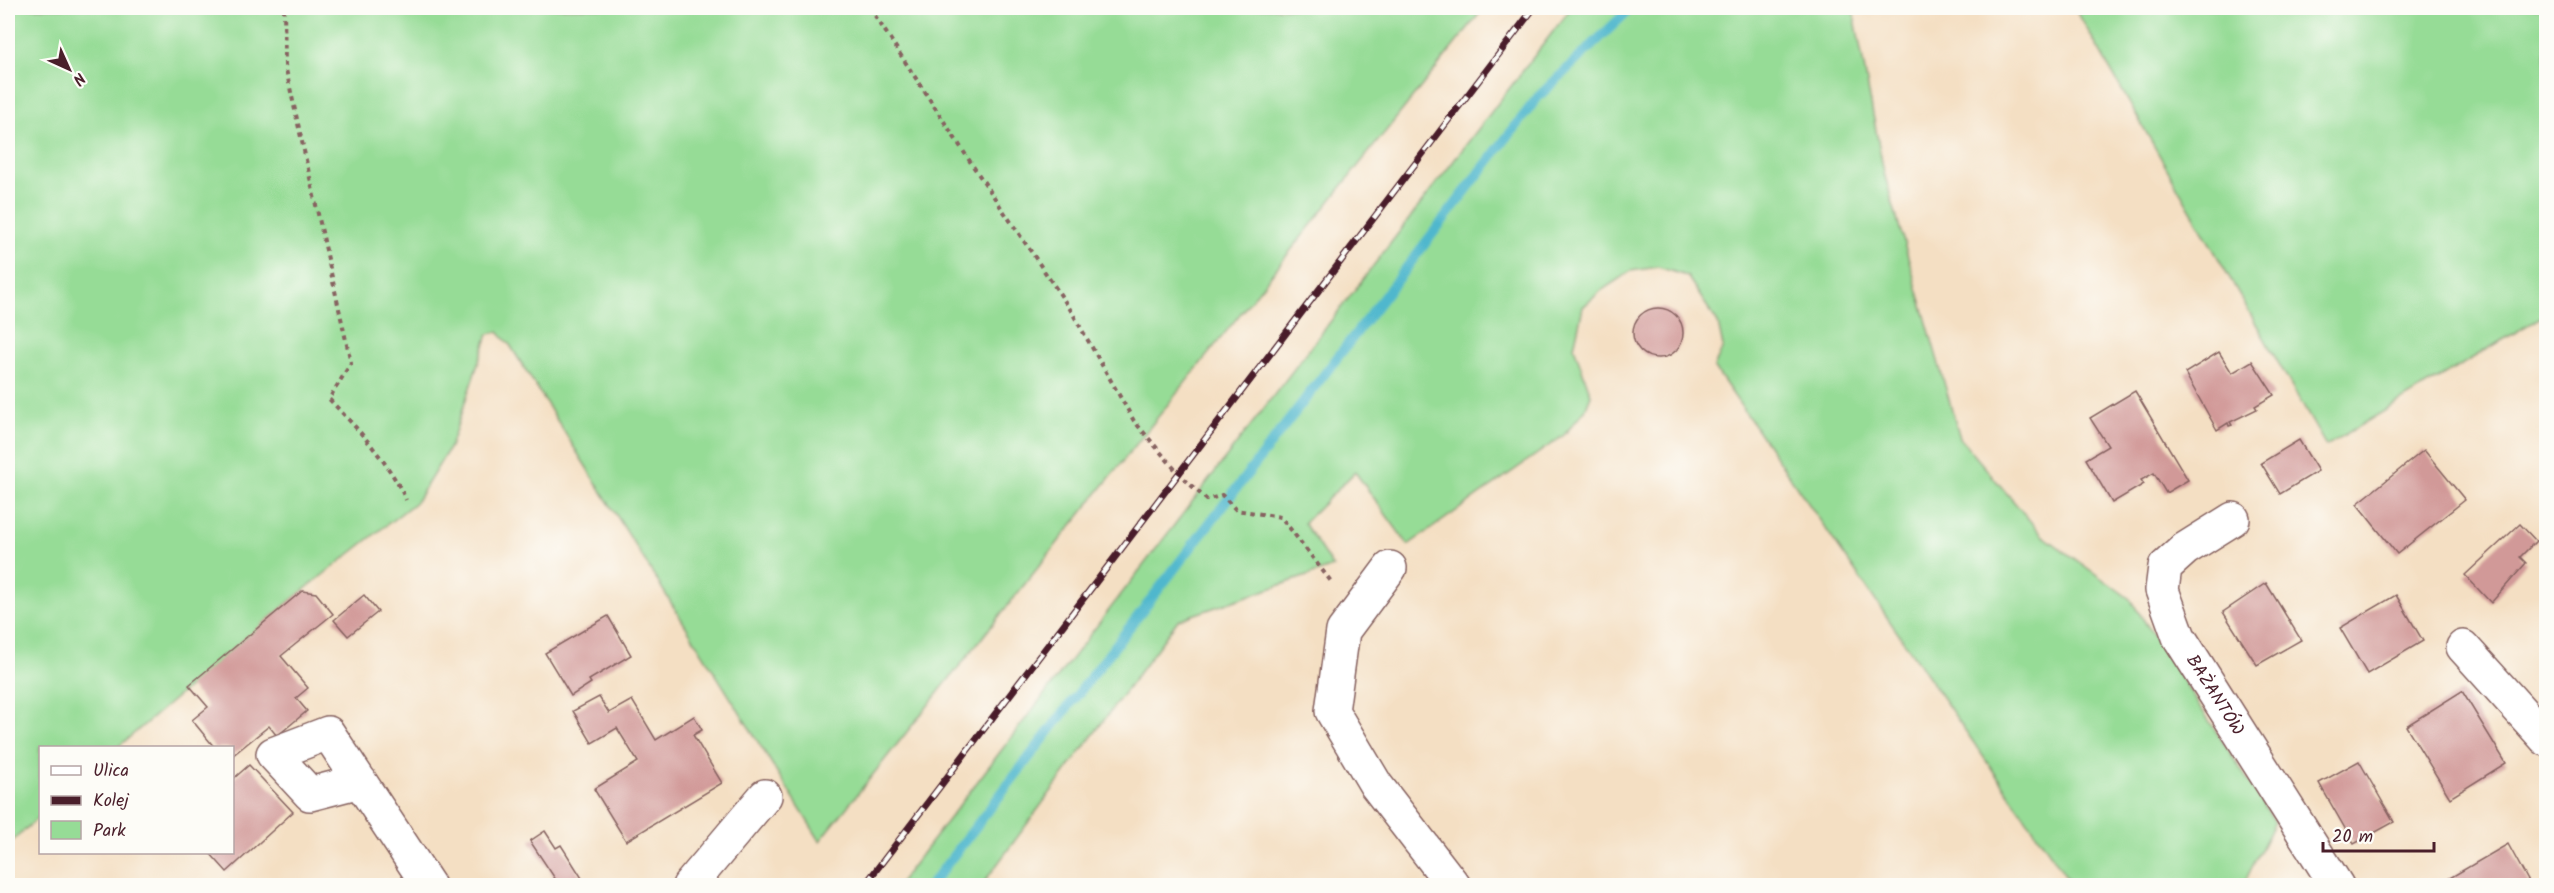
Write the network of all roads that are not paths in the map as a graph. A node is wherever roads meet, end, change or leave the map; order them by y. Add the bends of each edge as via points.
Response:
1 (2234, 519) dead end
2 (1390, 568) dead end
3 (2463, 647) dead end
4 (2547, 739) edge
5 (360, 781) dead end
6 (765, 796) dead end
7 (429, 885) edge
8 (689, 885) edge
9 (1454, 885) edge
10 (2337, 885) edge

1 - 10 street, BAŻANTÓW via 2185,549 2165,567 2162,590 2179,637
2 - 9 street via 1343,631 1332,711 1376,785
3 - 4 street
5 - 7 street
6 - 8 street

